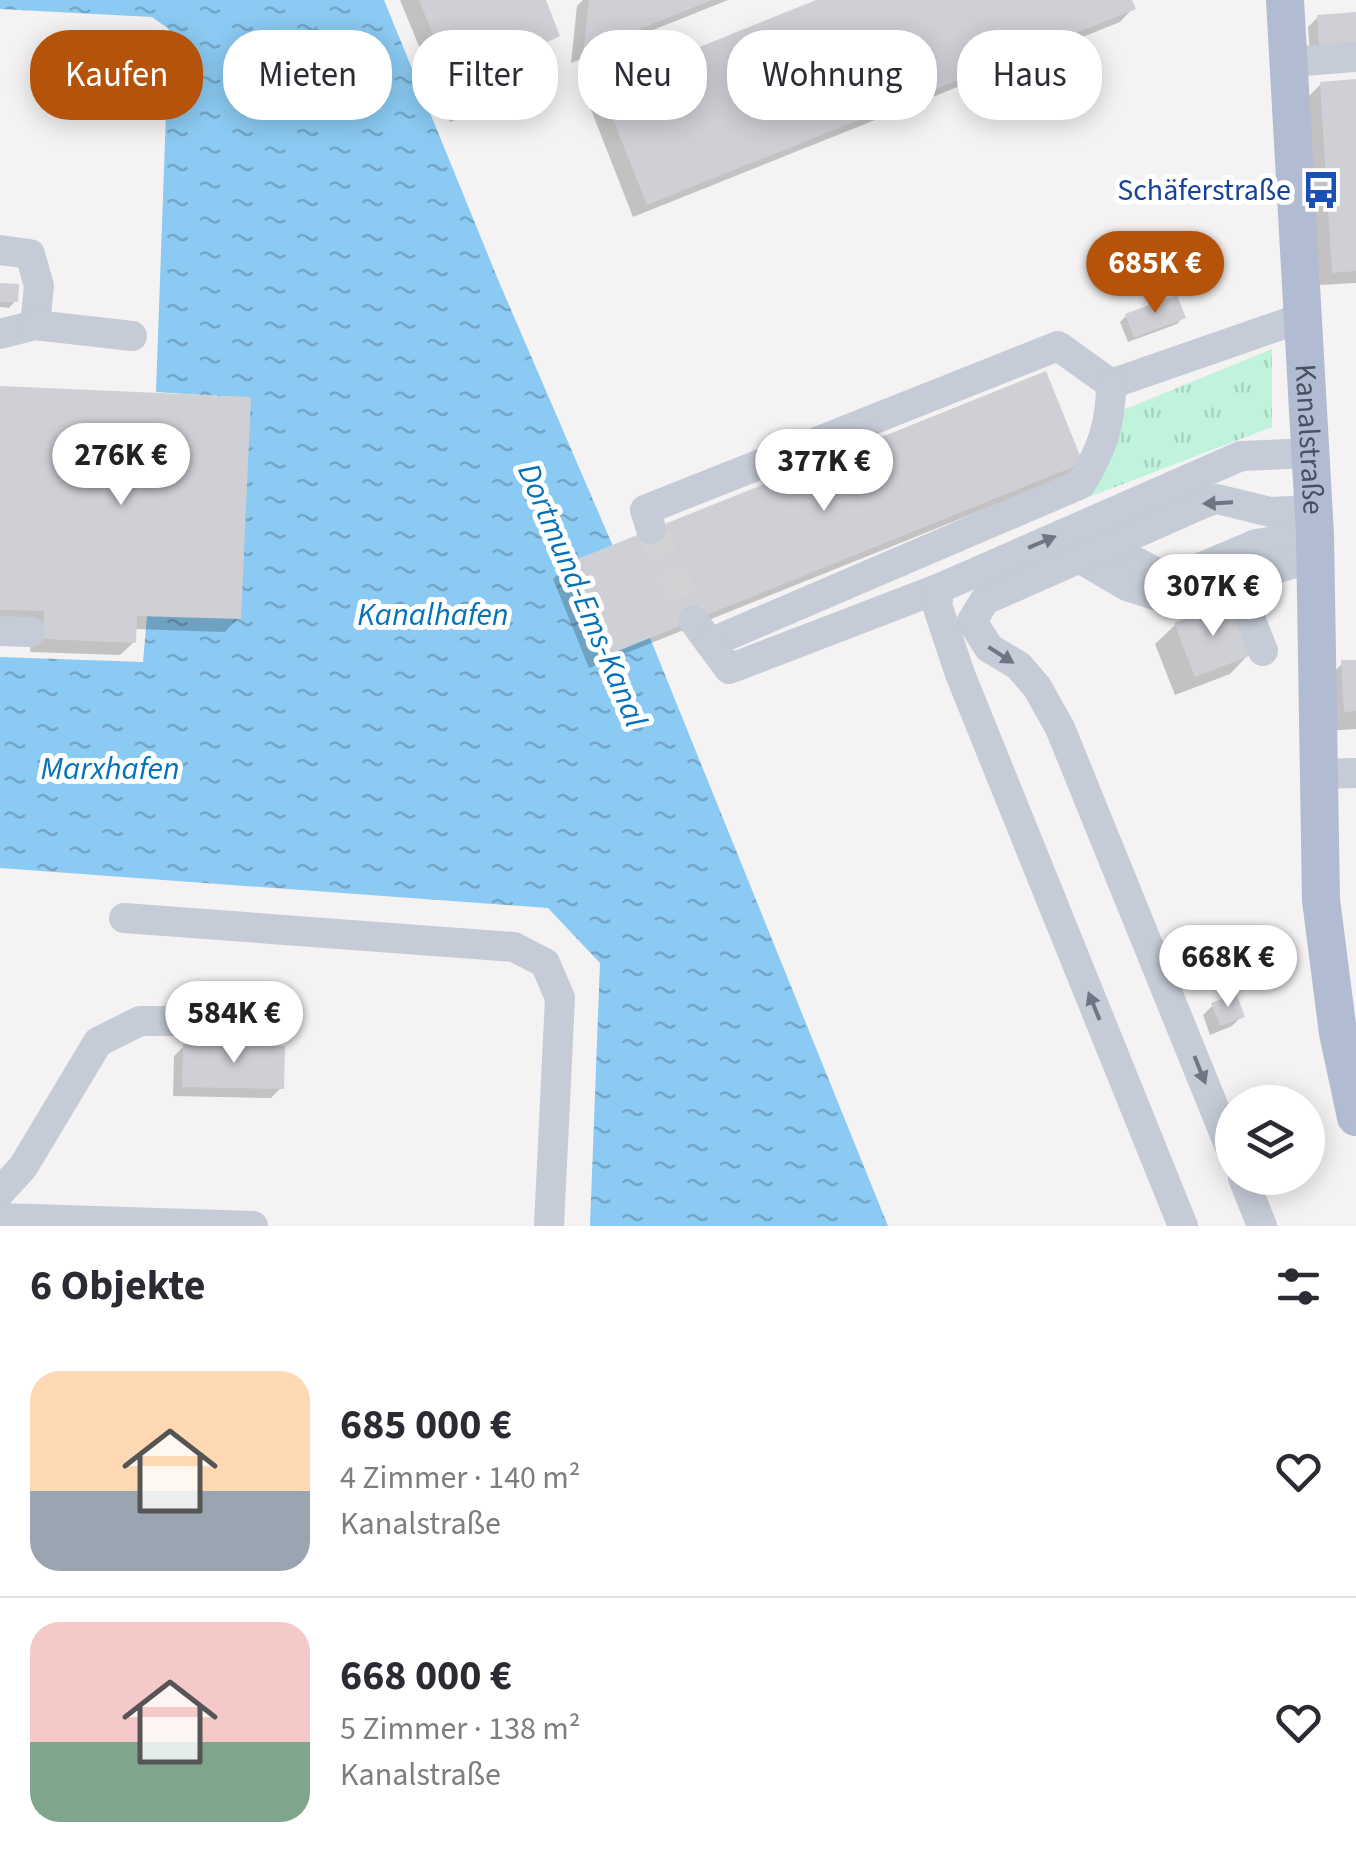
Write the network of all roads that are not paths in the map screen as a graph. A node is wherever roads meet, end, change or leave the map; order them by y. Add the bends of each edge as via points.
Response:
1 (1286, 0) edge
2 (1356, 57) edge
3 (1290, 62) junction
4 (0, 250) edge
5 (1304, 317) junction
6 (35, 325) junction
7 (0, 334) edge
8 (132, 336) dead end
9 (1111, 384) junction
10 (1311, 454) junction
11 (651, 529) dead end
12 (1314, 534) junction
13 (1094, 552) junction
14 (1236, 581) junction
15 (940, 588) junction
16 (1263, 651) dead end
17 (1356, 772) edge
18 (1316, 774) junction
19 (124, 918) dead end
20 (230, 1021) dead end
21 (1215, 1110) edge
22 (1356, 1117) edge
23 (0, 1192) edge
24 (1249, 1195) edge
25 (0, 1218) edge
26 (170, 1225) edge
27 (253, 1226) edge
28 (549, 1226) edge
29 (1182, 1226) edge
30 (1262, 1226) edge

1 - 3 main road, Kanalstraße
2 - 3 lane
3 - 5 main road, Kanalstraße
4 - 6 lane via 30,254 39,286
5 - 9 lane
5 - 10 main road, Kanalstraße
6 - 7 lane
6 - 8 lane
9 - 11 lane via 1058,346 645,510
9 - 15 lane via 1111,417 1080,484 702,632 728,669
10 - 12 main road, Kanalstraße
15 -> 10 lane via 1241,456
12 - 13 lane via 1256,544 1165,577
12 -> 13 lane via 1270,512 1217,499
12 - 14 lane
12 - 18 main road, Kanalstraße
13 - 14 lane via 1127,586 1173,602
13 -> 21 lane via 985,600 972,621 989,648 1019,666 1038,688 1060,728
14 - 16 lane
29 -> 15 lane via 960,674 937,605
17 - 18 lane
18 - 22 main road, Kanalstraße via 1324,939
19 - 28 lane via 514,947 545,963 560,998
20 - 23 lane via 140,1021 98,1042 24,1168
24 - 30 lane
25 - 26 lane
26 - 27 lane

